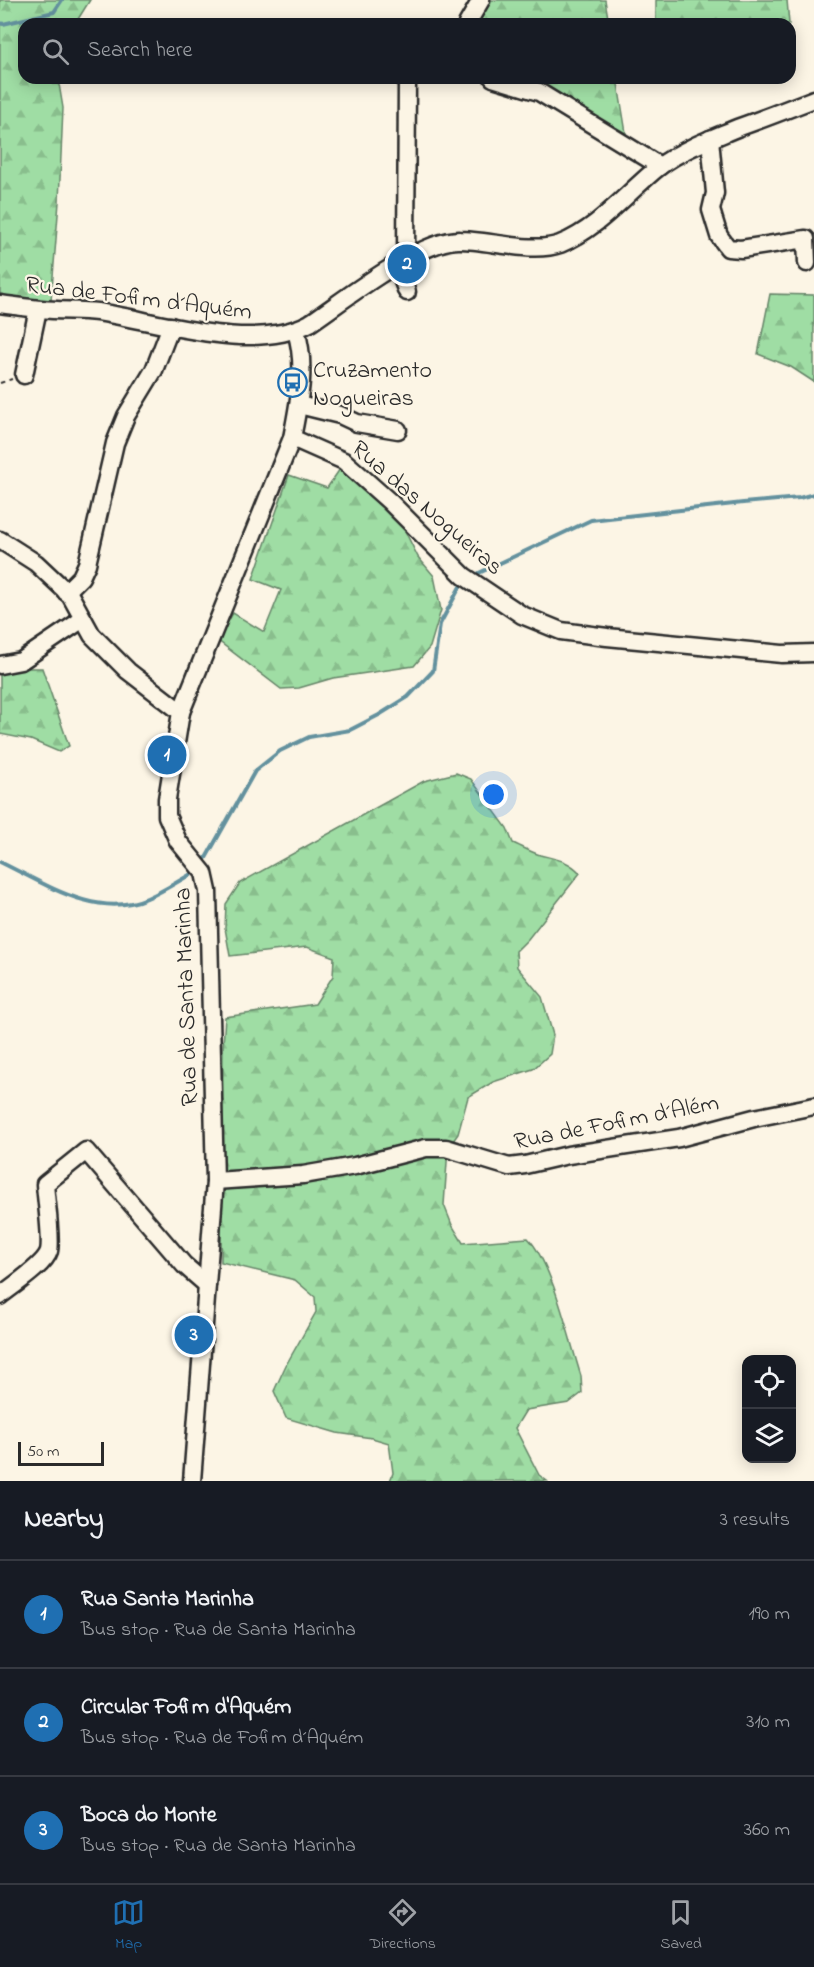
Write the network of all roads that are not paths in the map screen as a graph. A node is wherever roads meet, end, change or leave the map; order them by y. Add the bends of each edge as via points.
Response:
1 (481, 0) edge
2 (470, 18) edge
3 (407, 84) edge
4 (513, 84) edge
5 (814, 99) edge
6 (710, 139) junction
7 (660, 166) junction
8 (401, 262) junction
9 (807, 263) dead end
10 (407, 292) dead end
11 (0, 304) edge
12 (38, 309) junction
13 (171, 326) junction
14 (296, 331) junction
15 (24, 375) dead end
16 (299, 405) junction
17 (398, 430) dead end
18 (292, 438) junction
19 (0, 540) edge
20 (66, 592) junction
21 (83, 619) junction
22 (814, 653) edge
23 (0, 665) edge
24 (181, 712) junction
25 (814, 1106) edge
26 (215, 1181) junction
27 (207, 1285) junction
28 (0, 1296) edge
29 (192, 1481) edge

1 - 2 street
3 - 8 street
4 - 7 street via 539,92
5 - 6 street, Rua de Fofim d´Aquém
6 - 7 street, Rua de Fofim d´Aquém
6 - 9 street via 715,193 711,210 719,236 728,248 806,239
7 - 8 street, Rua de Fofim d´Aquém via 585,232 557,245 527,247 458,239 427,248
8 - 10 street
8 - 14 street, Rua de Fofim d´Aquém
11 - 12 street, Rua de Fofim d´Aquém
12 - 13 street, Rua de Fofim d´Aquém via 96,312
12 - 15 street
13 - 14 street, Rua de Fofim d´Aquém via 225,334
13 - 20 street via 154,370 120,429 106,473 87,564
14 - 16 street, Rua de Santa Marinha via 302,360
16 - 17 street via 340,414 357,423
16 - 18 street, Rua de Santa Marinha
18 - 22 street, Rua das Nogueiras via 344,461 464,576 522,615 561,631 607,637 782,654
18 - 24 street, Rua de Santa Marinha
19 - 20 street via 36,563
20 - 21 street
21 - 23 street via 21,661
21 - 24 street via 92,635 128,671
24 - 26 street, Rua de Santa Marinha via 167,816 178,841 204,873 208,891
25 - 26 street, Rua de Fofim d´Além via 679,1138 568,1155 525,1166 509,1167 446,1148 426,1148 303,1175
26 - 27 street, Rua de Santa Marinha
27 - 28 street via 184,1265 86,1151 45,1185 49,1251
27 - 29 street, Rua de Santa Marinha

